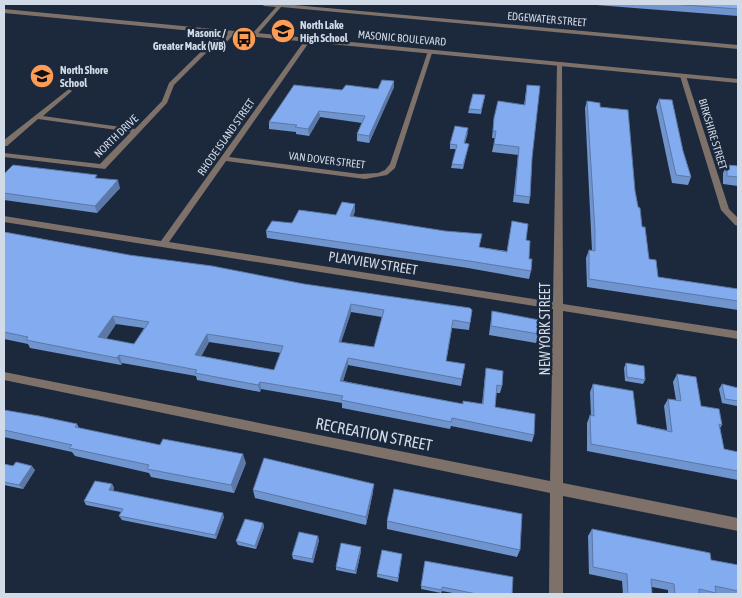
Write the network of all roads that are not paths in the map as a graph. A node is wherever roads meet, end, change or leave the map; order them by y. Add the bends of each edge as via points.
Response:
1 (264, 4) edge
2 (280, 4) edge
3 (4, 11) edge
4 (223, 33) junction
5 (232, 33) junction
6 (254, 36) junction
7 (306, 41) junction
8 (738, 47) edge
9 (208, 48) junction
10 (431, 51) junction
11 (560, 63) junction
12 (683, 76) junction
13 (738, 81) edge
14 (69, 91) dead end
15 (36, 117) junction
16 (137, 131) junction
17 (4, 144) edge
18 (4, 155) edge
19 (225, 159) junction
20 (4, 219) edge
21 (738, 223) edge
22 (163, 244) junction
23 (559, 306) junction
24 (738, 335) edge
25 (4, 376) edge
26 (558, 488) junction
27 (738, 525) edge
28 (556, 594) edge

1 - 2 street, EDGEWATER STREET
2 - 6 street
2 - 8 street, EDGEWATER STREET
3 - 4 street, MASONIC BOULEVARD
4 - 5 street, MASONIC BOULEVARD
4 - 9 street, NORTH DRIVE
5 - 6 street, MASONIC BOULEVARD
5 - 9 street, NORTH DRIVE via 222,44
6 - 7 street, MASONIC BOULEVARD
7 - 10 street, MASONIC BOULEVARD
7 - 19 street, RHODE ISLAND STREET
9 - 16 street, NORTH DRIVE via 171,84 165,102
10 - 11 street, MASONIC BOULEVARD
10 - 19 street, VAN DOVER STREET via 394,164 388,172 360,176
11 - 12 street, MASONIC BOULEVARD
11 - 23 street, NEW YORK STREET
12 - 13 street, MASONIC BOULEVARD
12 - 21 street, BIRKSHIRE STREET via 724,210
14 - 15 street
15 - 16 street
15 - 17 street
16 - 18 street, NORTH DRIVE via 102,167
19 - 22 street, RHODE ISLAND STREET
20 - 22 street, PLAYVIEW STREET
22 - 23 street, PLAYVIEW STREET
23 - 24 street, PLAYVIEW STREET
23 - 26 street, NEW YORK STREET
25 - 26 street, RECREATION STREET
26 - 27 street, RECREATION STREET
26 - 28 street, NEW YORK STREET

